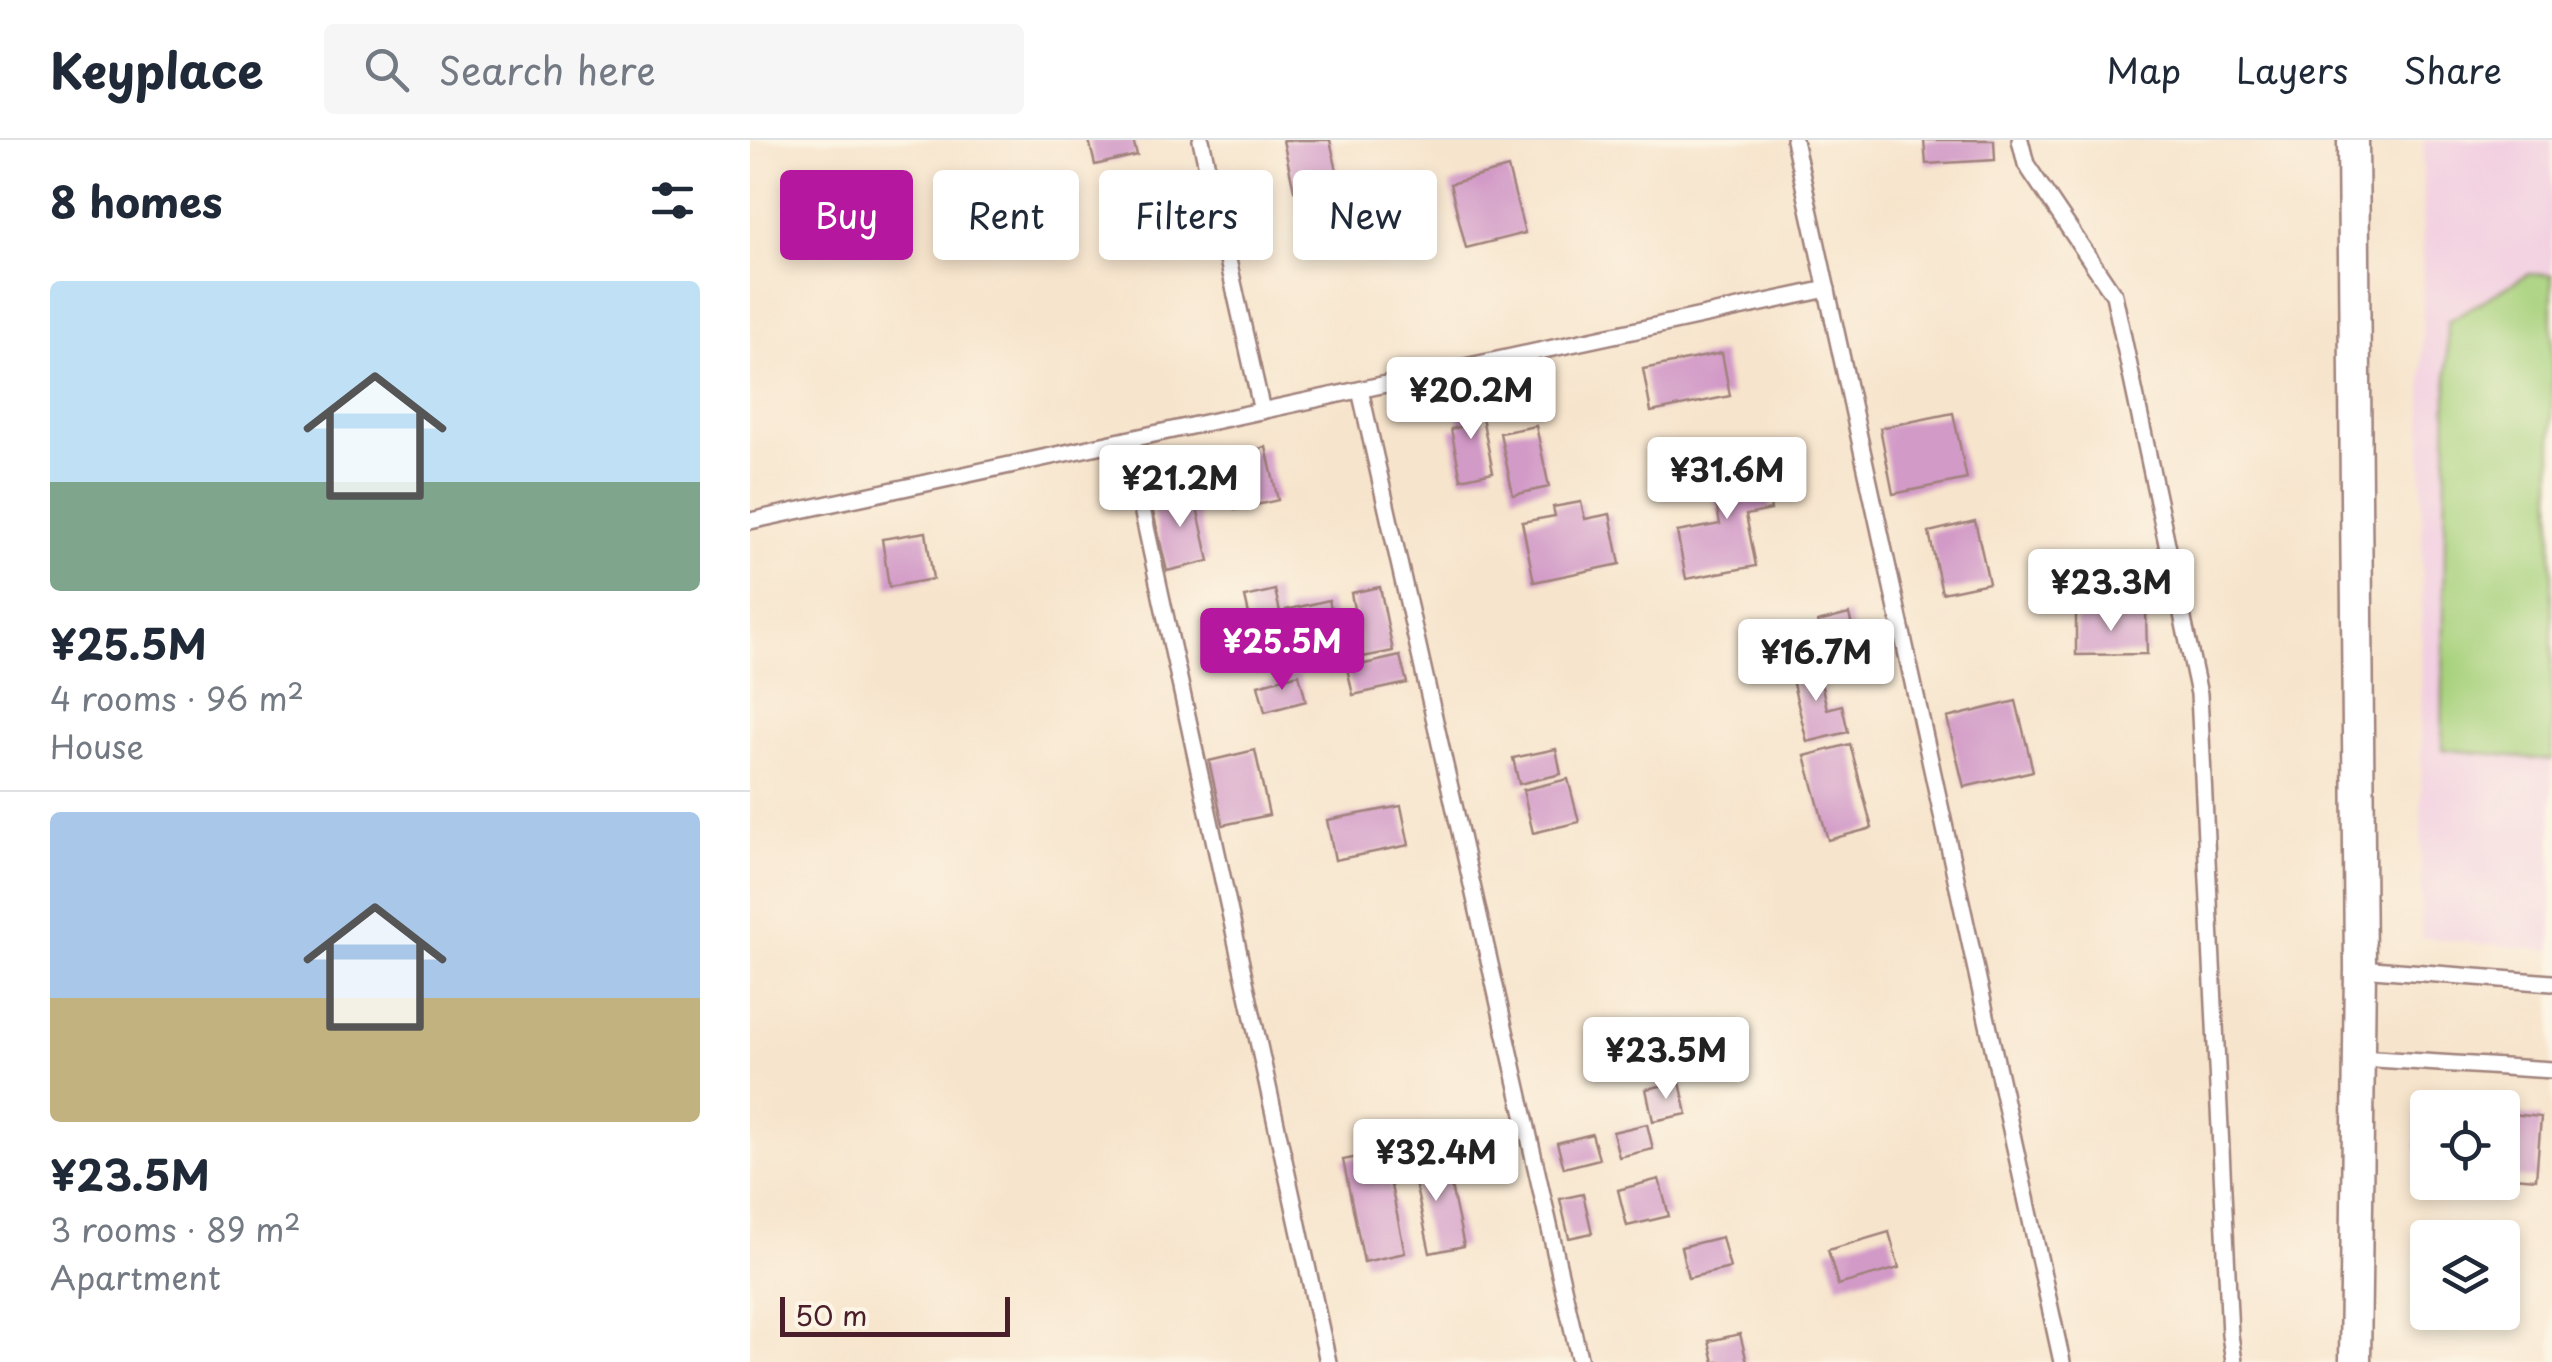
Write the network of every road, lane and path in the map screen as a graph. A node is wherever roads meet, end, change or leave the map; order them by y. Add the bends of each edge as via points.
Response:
1 (1201, 140) edge
2 (1794, 140) edge
3 (2020, 140) edge
4 (2353, 140) edge
5 (1827, 288) junction
6 (1360, 390) junction
7 (1262, 411) junction
8 (1126, 440) junction
9 (750, 521) edge
10 (2360, 968) junction
11 (2552, 983) edge
12 (2359, 1058) junction
13 (2552, 1070) edge
14 (1328, 1362) edge
15 (1580, 1362) edge
16 (2062, 1362) edge
17 (2234, 1362) edge
18 (2355, 1362) edge

1 - 7 lane
2 - 5 lane
3 - 17 lane via 2026,164 2114,295 2200,694
4 - 10 street
5 - 6 lane
5 - 16 lane
6 - 7 lane
6 - 15 lane
7 - 8 lane
8 - 9 lane
8 - 14 lane
10 - 11 lane
10 - 12 street
12 - 13 lane
12 - 18 street

